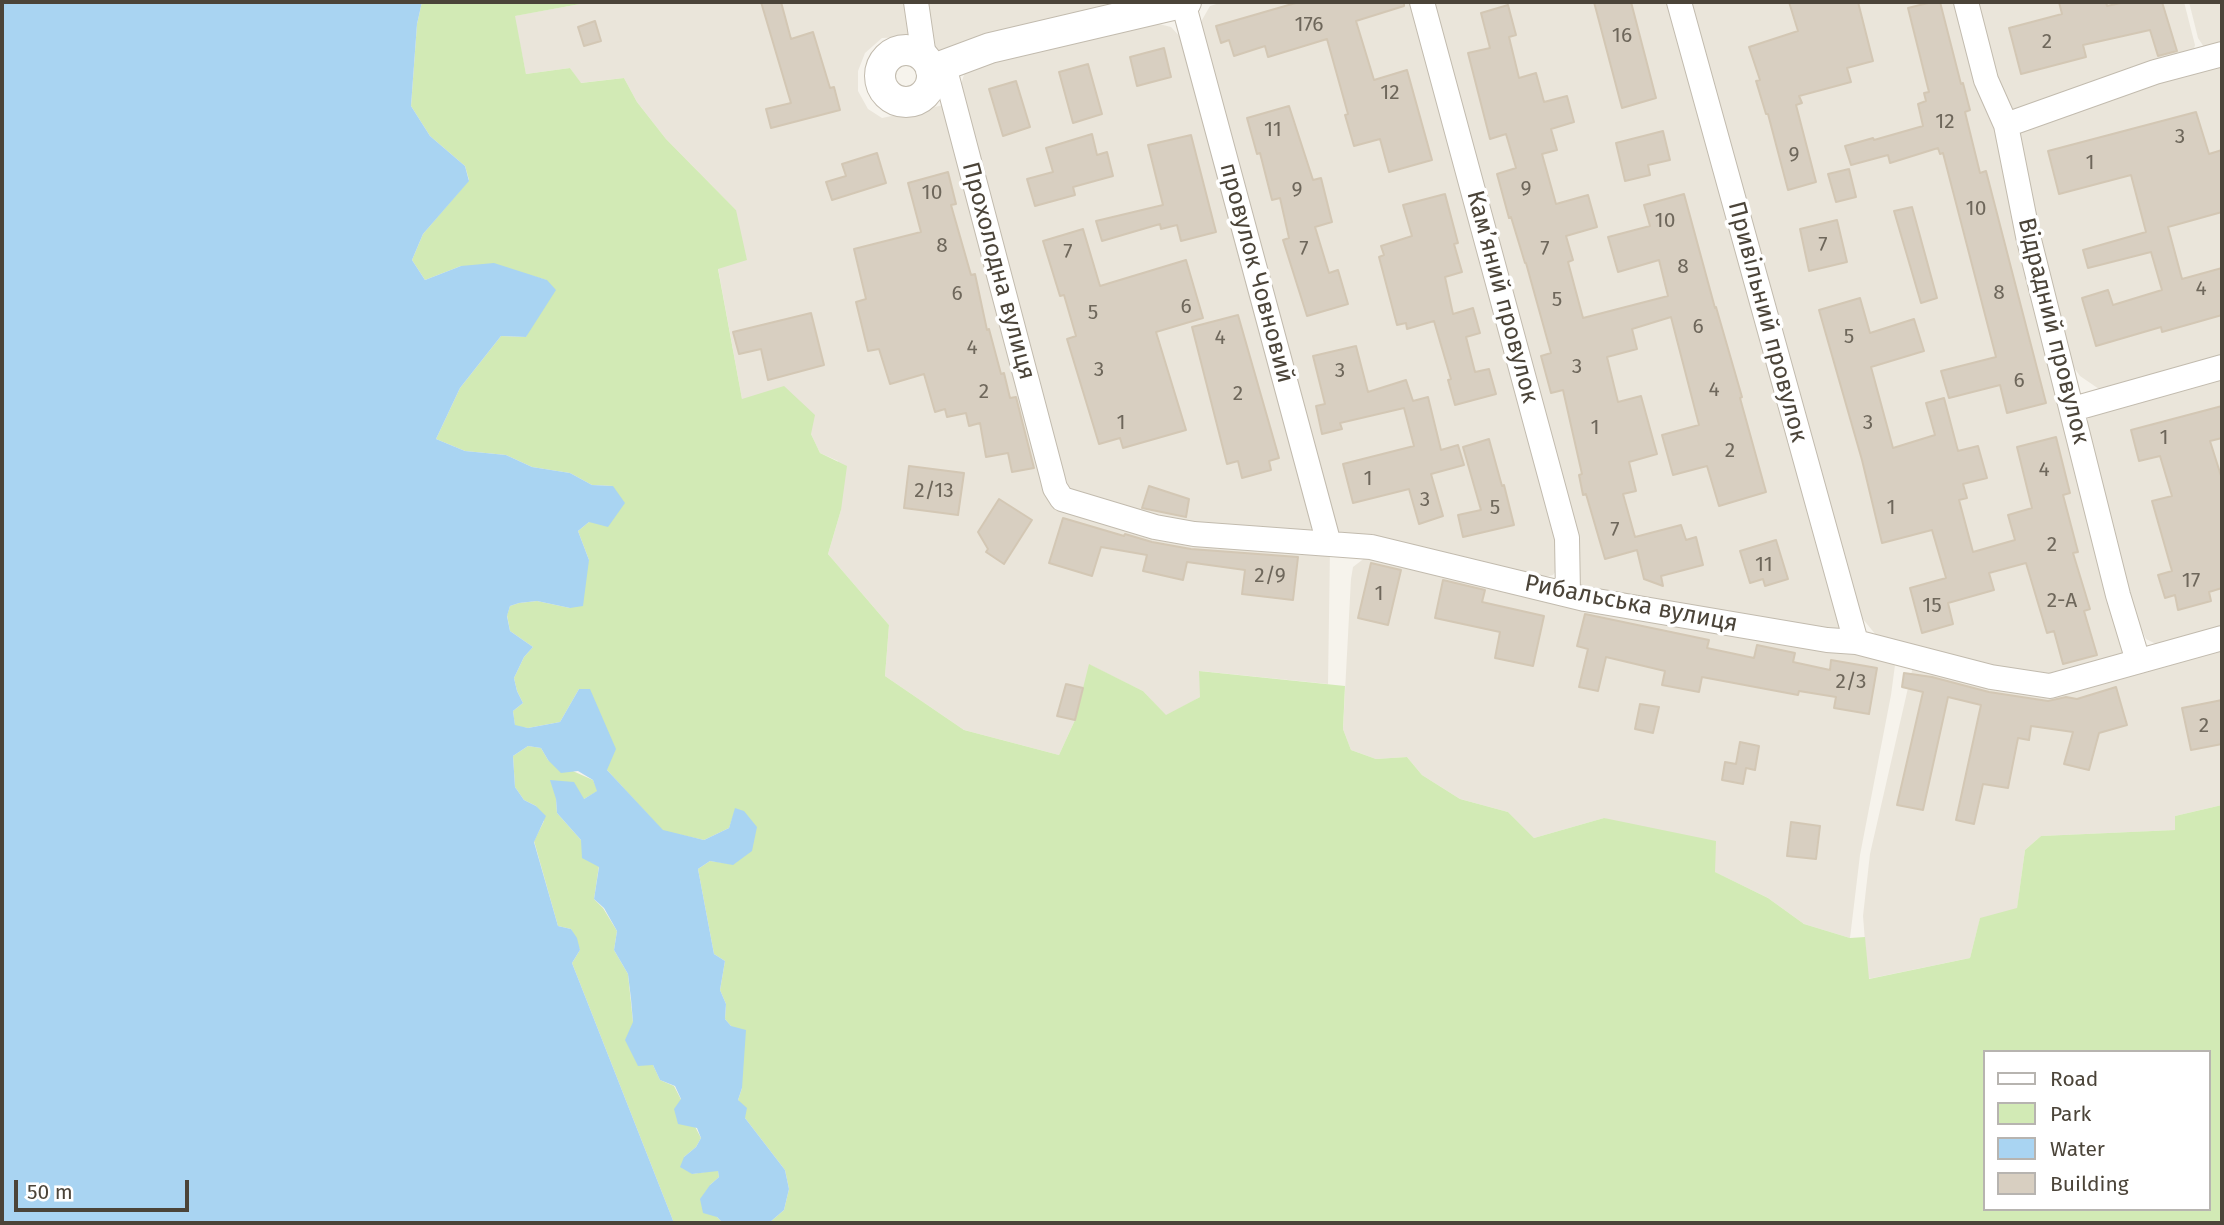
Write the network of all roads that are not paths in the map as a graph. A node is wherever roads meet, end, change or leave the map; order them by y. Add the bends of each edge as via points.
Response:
1 (916, 2) edge
2 (1184, 2) edge
3 (1422, 2) edge
4 (1679, 2) edge
5 (1966, 2) edge
6 (2222, 54) edge
7 (933, 64) junction
8 (2006, 125) junction
9 (2222, 368) edge
10 (2073, 409) junction
11 (1052, 475) joint
12 (1329, 544) junction
13 (1568, 594) junction
14 (2222, 638) edge
15 (1856, 642) junction
16 (2138, 661) junction

1 - 7 street, Прохолодна вулиця
2 - 7 street
2 - 12 street, провулок Човновий
3 - 13 street, Камʼяний провулок via 1567,538
4 - 15 street, Привільний провулок
5 - 8 street, Відрадний провулок via 1986,80
6 - 8 street via 2155,72
7 - 11 street, Прохолодна вулиця
8 - 10 street, Відрадний провулок via 2028,236
9 - 10 street
10 - 16 street, Відрадний провулок
11 - 12 street, Рибальська вулиця via 1062,499 1155,527
12 - 13 street, Рибальська вулиця via 1371,547
13 - 15 street, Рибальська вулиця
14 - 16 street, Рибальська вулиця
15 - 16 street, Рибальська вулиця via 1991,677 2050,686

